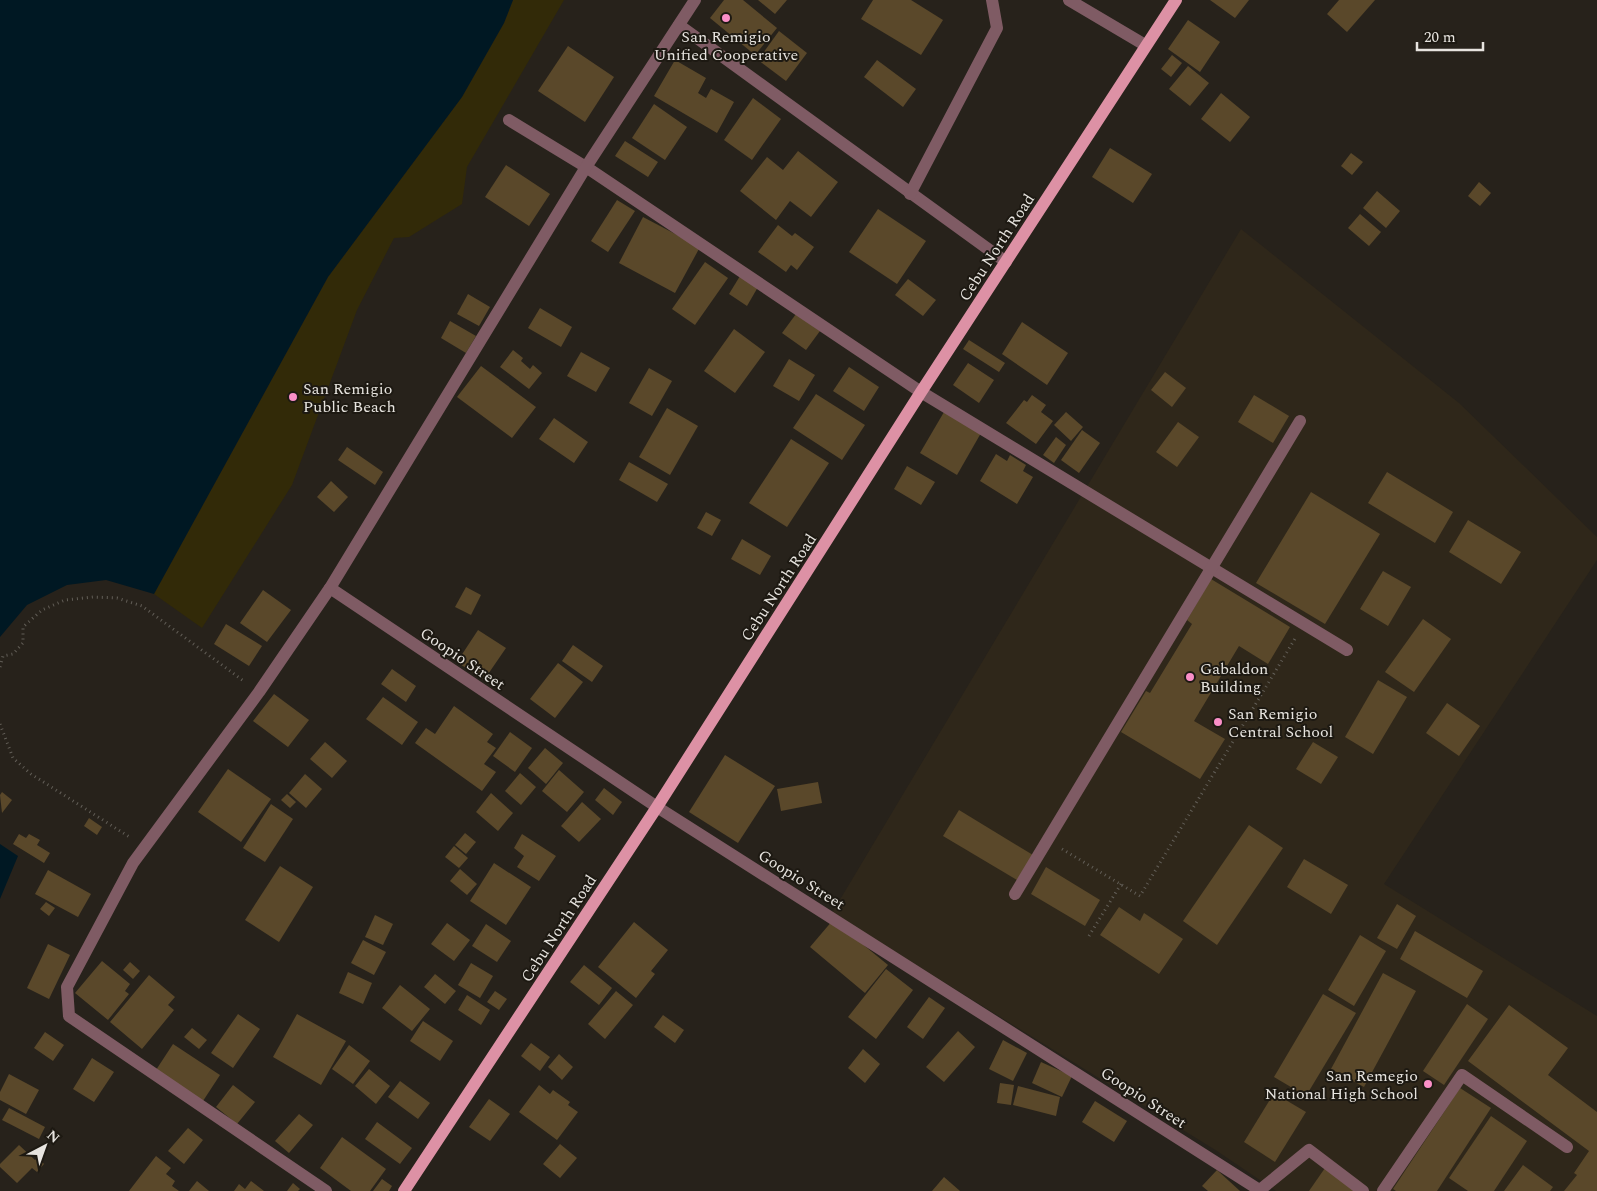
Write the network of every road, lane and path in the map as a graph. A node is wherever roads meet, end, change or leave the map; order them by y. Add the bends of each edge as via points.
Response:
1 (695, 0) edge
2 (992, 0) edge
3 (1069, 0) edge
4 (1176, 0) edge
5 (679, 25) junction
6 (1145, 45) junction
7 (509, 120) dead end
8 (586, 167) junction
9 (910, 194) junction
10 (1006, 262) junction
11 (922, 392) junction
12 (1300, 421) dead end
13 (1212, 567) junction
14 (330, 588) junction
15 (1304, 624) junction
16 (1347, 650) dead end
17 (0, 667) edge
18 (258, 692) junction
19 (0, 724) edge
20 (657, 807) junction
21 (1048, 841) junction
22 (145, 846) junction
23 (1120, 884) junction
24 (1016, 894) dead end
25 (1089, 936) dead end
26 (1567, 1147) dead end
27 (326, 1191) edge
28 (404, 1191) edge
29 (1261, 1191) edge
30 (1363, 1191) edge
31 (1383, 1191) edge

1 - 5 street
2 - 9 street via 997,28
3 - 6 street
4 - 6 main road, Cebu North Road
5 - 8 street
5 - 9 street
6 - 10 main road, Cebu North Road
7 - 8 street
8 - 11 street
8 - 14 street
9 - 10 street
10 - 11 main road, Cebu North Road
11 - 13 street
11 - 20 main road, Cebu North Road
12 - 13 street
13 - 15 street
13 - 21 street
14 - 18 street
14 - 20 street, Goopio Street
15 - 16 street
15 - 23 path via 1140,896
17 - 18 path via 3,656 13,654 23,643 23,627 42,610 65,600 117,598 142,606
18 - 22 street
19 - 22 path via 13,758
20 - 28 main road, Cebu North Road
20 - 29 street, Goopio Street
21 - 23 path
21 - 24 street
22 - 27 street via 67,988 69,1016
23 - 25 path
26 - 31 street via 1462,1075
29 - 30 street via 1309,1150

